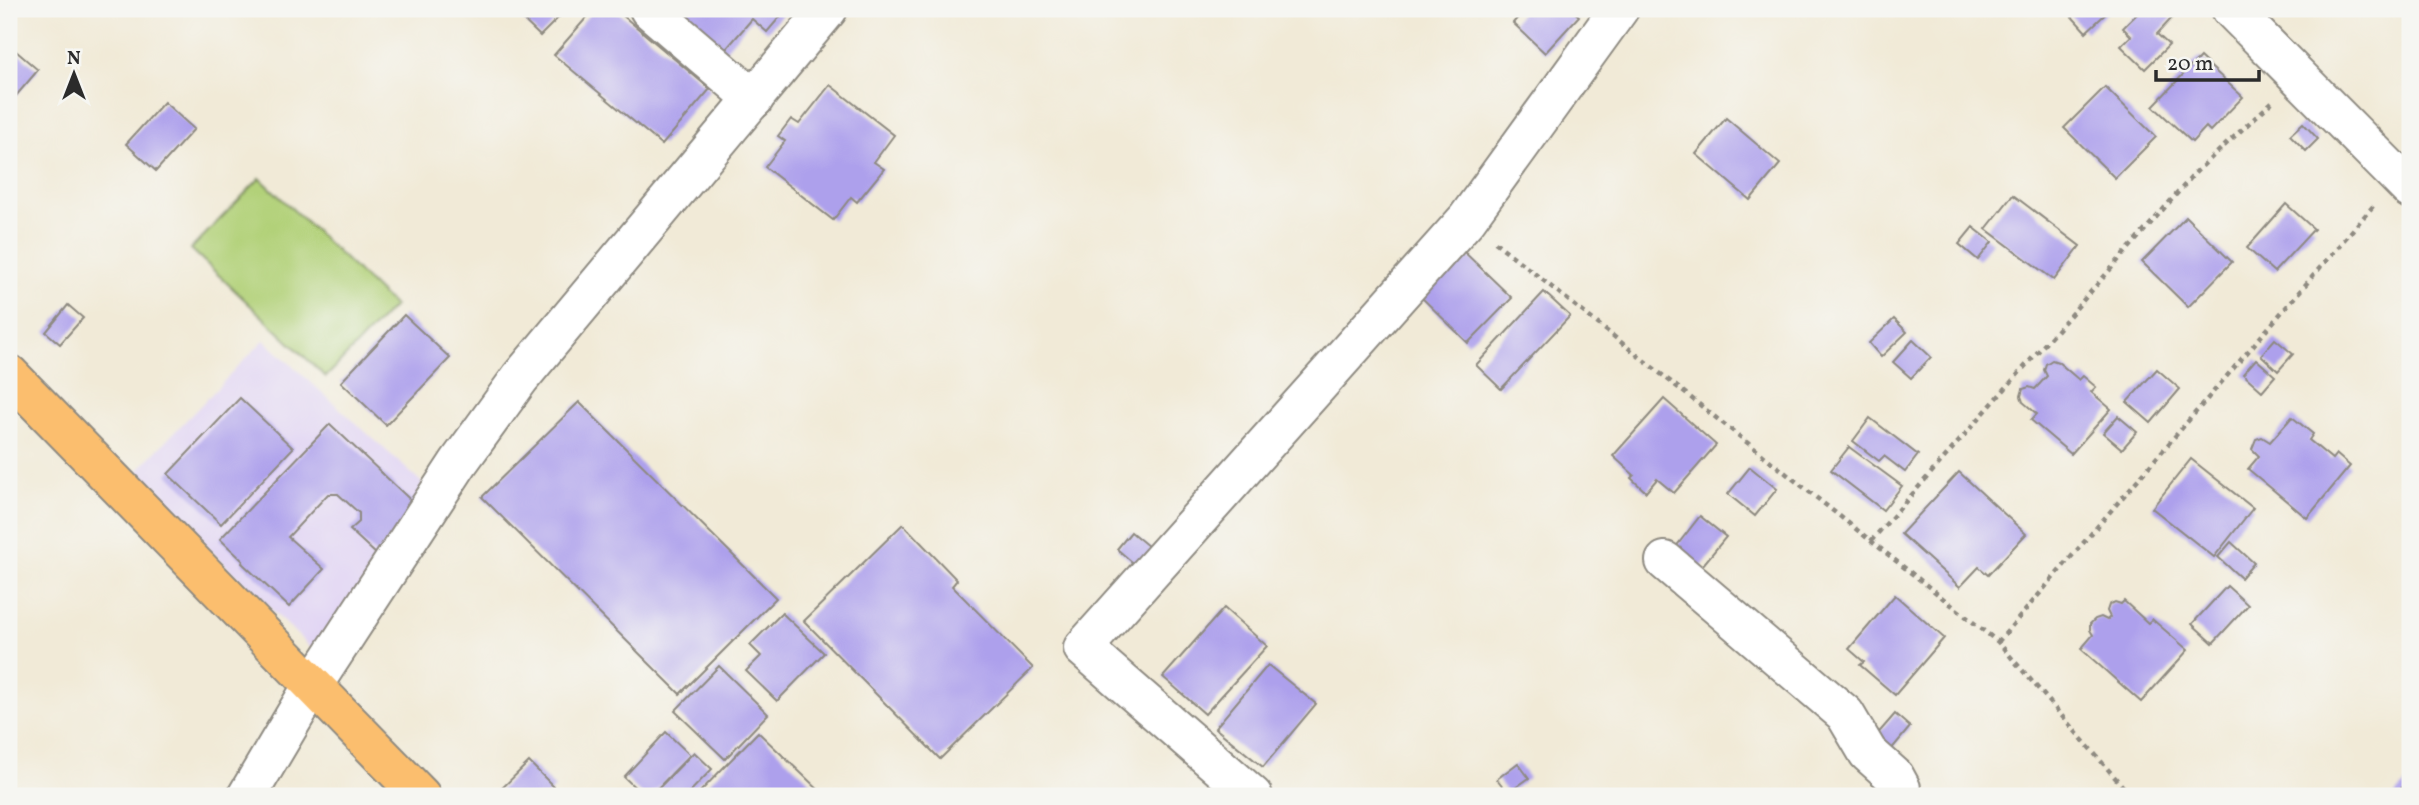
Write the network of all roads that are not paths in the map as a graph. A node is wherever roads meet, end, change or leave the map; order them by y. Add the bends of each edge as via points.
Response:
1 (649, 9) edge
2 (1619, 9) edge
3 (2231, 9) edge
4 (817, 13) edge
5 (754, 99) junction
6 (2404, 183) edge
7 (9, 374) edge
8 (1665, 561) dead end
9 (313, 685) junction
10 (247, 796) edge
11 (421, 796) edge
12 (1253, 796) edge
13 (1893, 796) edge

1 - 5 street
2 - 12 street via 1467,219 1083,648
3 - 6 street
4 - 5 street
5 - 9 street via 520,378 459,462
7 - 9 main road
8 - 13 street via 1845,714 1868,753 1895,777 1901,788
9 - 10 street
9 - 11 main road

